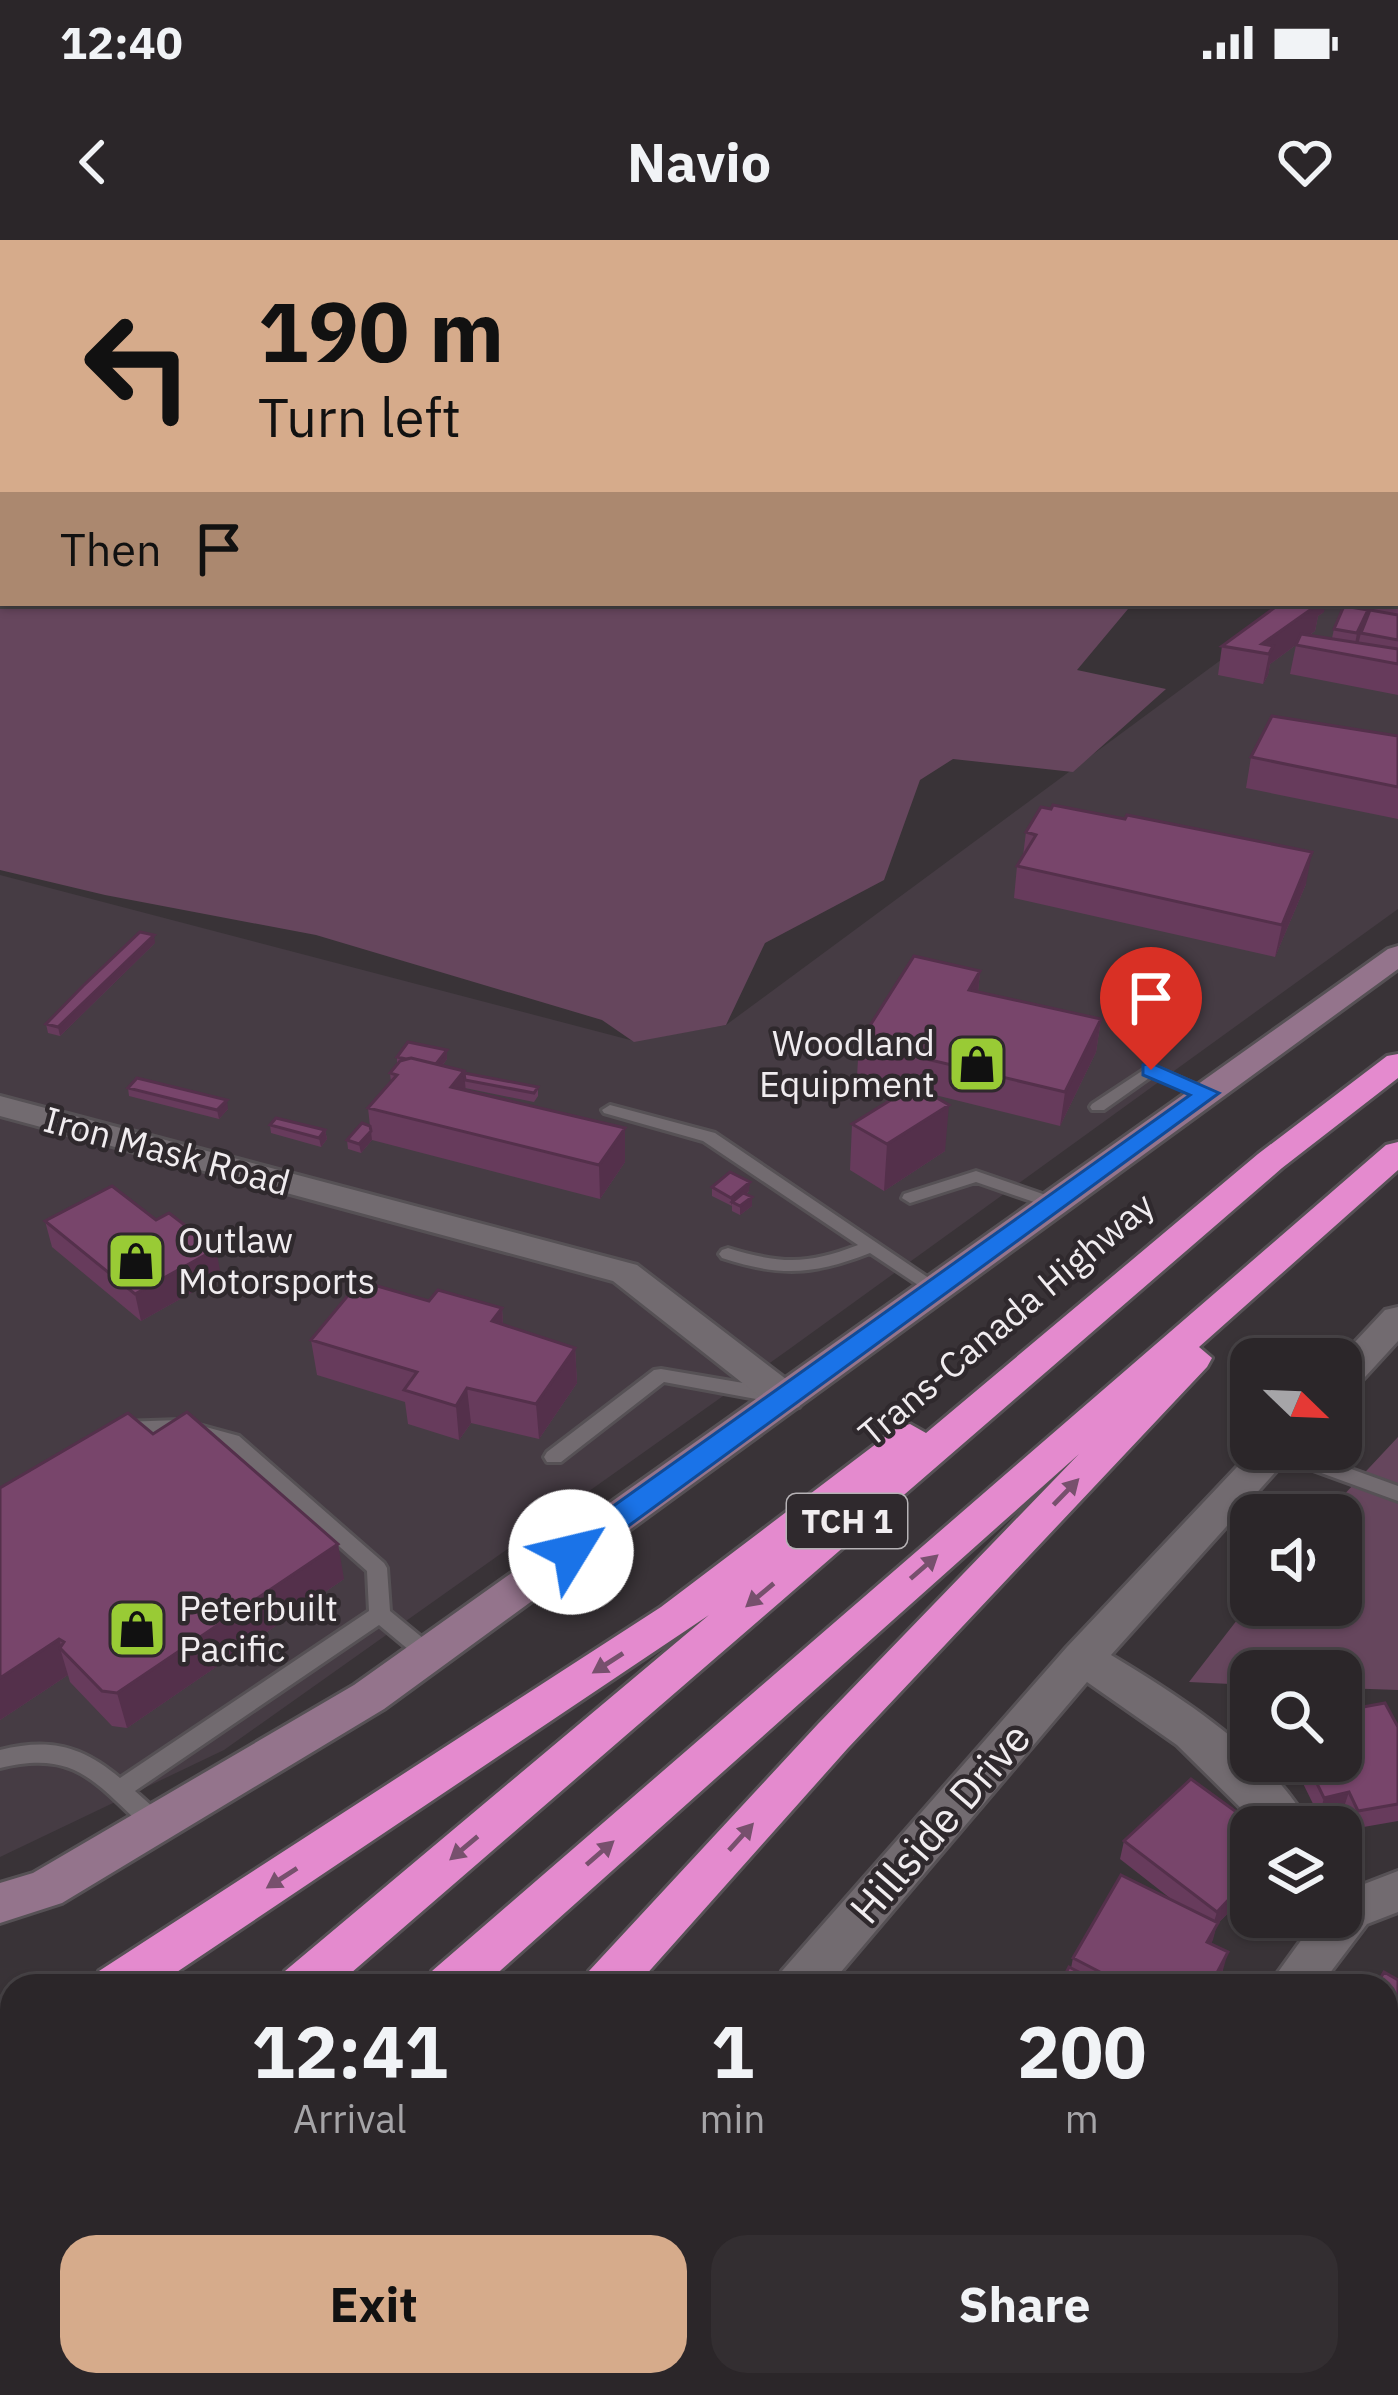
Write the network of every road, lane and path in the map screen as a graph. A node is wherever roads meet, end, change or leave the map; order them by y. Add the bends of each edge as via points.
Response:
1 (1398, 955) edge
2 (1398, 1063) edge
3 (1207, 1093) junction
4 (0, 1106) edge
5 (1097, 1107) dead end
6 (610, 1110) dead end
7 (1398, 1152) edge
8 (1270, 1161) junction
9 (1354, 1190) junction
10 (910, 1198) dead end
11 (1054, 1204) junction
12 (872, 1246) junction
13 (728, 1254) dead end
14 (936, 1289) junction
15 (1398, 1319) edge
16 (1362, 1358) edge
17 (786, 1398) junction
18 (105, 1433) edge
19 (554, 1457) dead end
20 (1257, 1470) edge
21 (1332, 1470) edge
22 (1398, 1495) edge
23 (380, 1614) junction
24 (428, 1654) junction
25 (1082, 1659) junction
26 (0, 1759) edge
27 (118, 1791) junction
28 (1270, 1806) edge
29 (156, 1824) junction
30 (1398, 1891) edge
31 (1362, 1900) edge
32 (0, 1904) edge
33 (1324, 1938) edge
34 (134, 1974) edge
35 (316, 1974) edge
36 (463, 1974) edge
37 (617, 1974) edge
38 (809, 1974) edge
39 (1300, 1974) edge

1 - 3 street
2 - 8 highway, Trans-Canada Highway / TCH 1
3 - 5 lane via 1151,1070
3 - 11 street
4 - 17 street, Iron Mask Road via 625,1273
6 - 12 lane via 709,1137
7 - 9 highway, TCH 1
8 -> 34 highway via 676,1618
8 -> 35 highway, Trans-Canada Highway / TCH 1
36 -> 9 highway, TCH 1
37 -> 9 highway
10 - 11 lane via 976,1176
11 - 14 street
12 - 13 lane via 818,1268 770,1269
12 - 14 lane
14 - 17 street
15 - 16 street
17 - 19 lane via 661,1375
17 - 24 street
18 - 23 lane via 180,1427 232,1441 377,1568
20 - 25 street, Hillside Drive
21 - 22 lane
23 - 24 lane
23 - 27 lane
24 - 29 street
25 - 28 street via 1155,1701
25 - 38 street, Hillside Drive
26 - 27 lane via 59,1752 79,1758
27 - 29 lane
29 - 32 street via 46,1889
30 - 31 street
33 - 39 street

